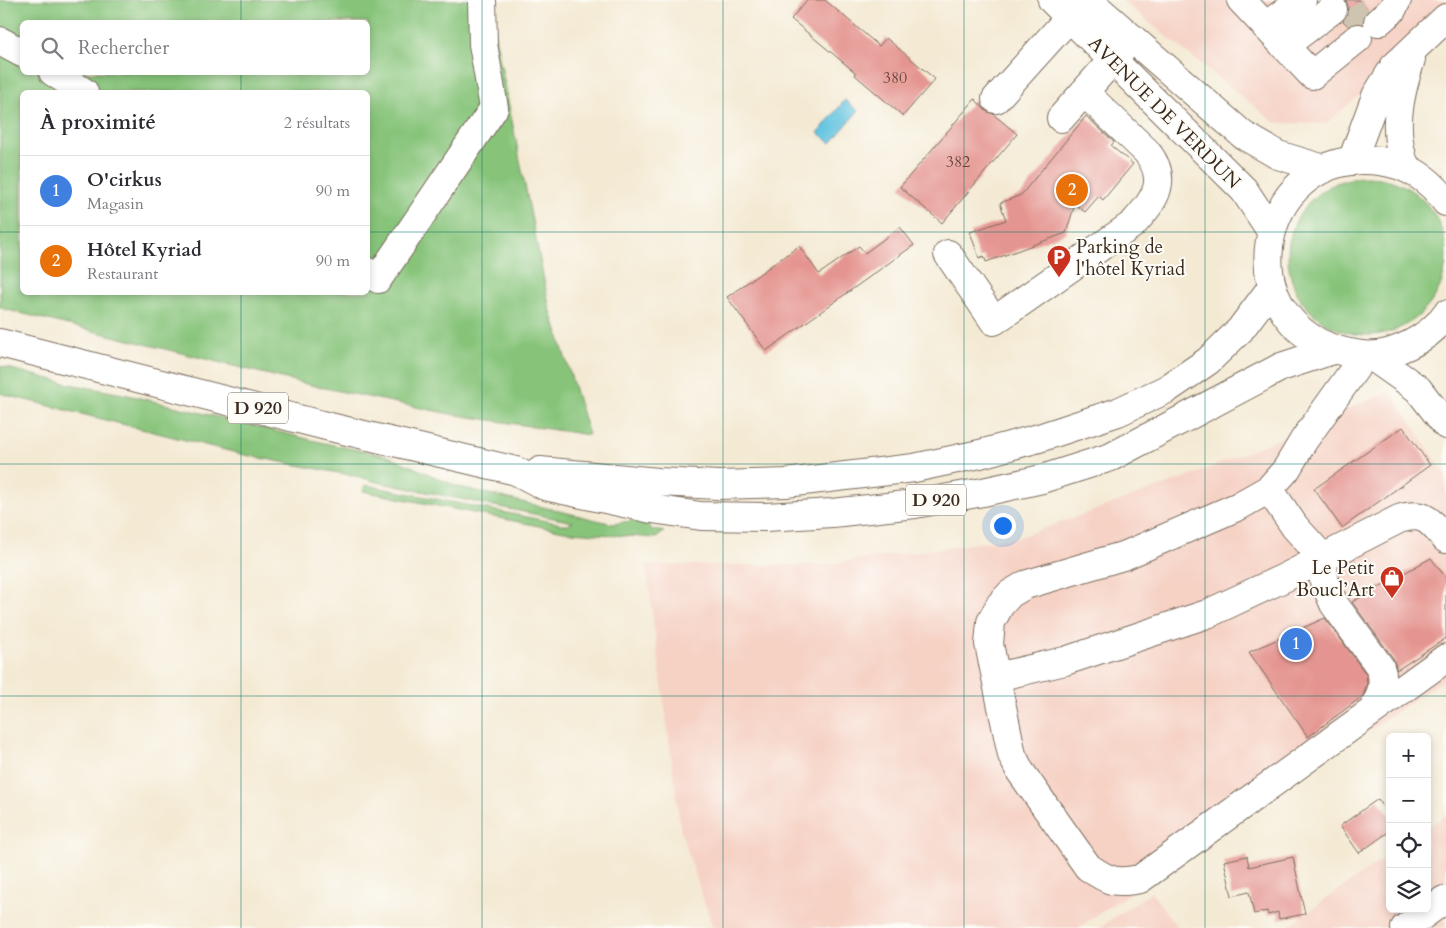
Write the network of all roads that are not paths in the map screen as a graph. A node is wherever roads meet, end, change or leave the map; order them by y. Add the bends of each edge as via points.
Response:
1 (482, 0) edge
2 (1302, 0) edge
3 (1397, 0) edge
4 (1074, 4) edge
5 (1255, 9) edge
6 (1361, 18) edge
7 (1446, 18) edge
8 (1132, 38) junction
9 (0, 41) edge
10 (1414, 48) junction
11 (20, 52) edge
12 (1113, 60) junction
13 (1299, 62) junction
14 (58, 75) edge
15 (81, 90) edge
16 (1084, 92) junction
17 (996, 99) dead end
18 (1061, 118) dead end
19 (1352, 161) junction
20 (1406, 168) junction
21 (1324, 169) junction
22 (1444, 196) edge
23 (1271, 231) junction
24 (948, 254) dead end
25 (370, 273) edge
26 (1272, 287) junction
27 (1446, 318) edge
28 (0, 343) edge
29 (1334, 350) junction
30 (1364, 356) junction
31 (1446, 425) edge
32 (516, 472) junction
33 (1269, 489) junction
34 (1446, 539) edge
35 (1323, 558) junction
36 (1446, 658) edge
37 (996, 677) junction
38 (1373, 710) junction
39 (1444, 900) dead end
40 (1405, 928) edge

1 - 25 main road via 483,44 494,108 378,279
2 - 5 main road
3 - 6 main road via 1392,10
4 - 8 main road, AVENUE DE VERDUN
4 - 12 main road, AVENUE DE VERDUN
4 - 17 main road
5 - 13 main road
6 - 13 main road
6 - 13 main road
7 - 10 main road
8 - 12 main road
8 - 21 main road, AVENUE DE VERDUN via 1243,135 1278,155
9 - 11 main road
10 - 19 main road via 1394,67 1376,96
10 - 20 main road via 1402,85 1397,117 1401,156
12 - 16 main road
12 - 23 main road, AVENUE DE VERDUN via 1244,190
14 - 15 main road
16 - 18 main road
16 - 24 main road via 1153,159 1158,181 1156,194 1149,206 1133,224 994,321
19 - 20 main road via 1389,162
19 - 21 main road
20 - 22 main road
21 - 23 main road via 1301,184 1281,208
23 - 26 main road via 1268,259
26 - 29 main road via 1285,314 1307,336
26 - 32 main road, D 920 via 1240,330 1208,361 1167,389 1118,412 980,454 914,468 786,483 710,485 548,470
27 - 30 main road via 1422,338 1394,352
28 - 32 main road, D 920
29 - 30 main road
29 - 32 main road, D 920 via 1281,367 1112,458 1042,479 915,504 766,517 701,516 545,486
30 - 31 main road via 1377,360 1418,389
30 - 33 main road via 1286,470
33 - 35 main road via 1295,527
33 - 37 main road via 1239,506 1126,555 1026,585 1010,594 991,622 990,644
34 - 35 main road via 1422,516 1410,515
35 - 37 main road via 1207,614 1065,661
35 - 38 main road via 1324,581 1334,604 1380,667 1383,676 1381,696
36 - 38 main road
37 - 38 main road via 1012,755 1020,771 1088,867 1104,878 1123,883 1140,879
39 - 40 main road

